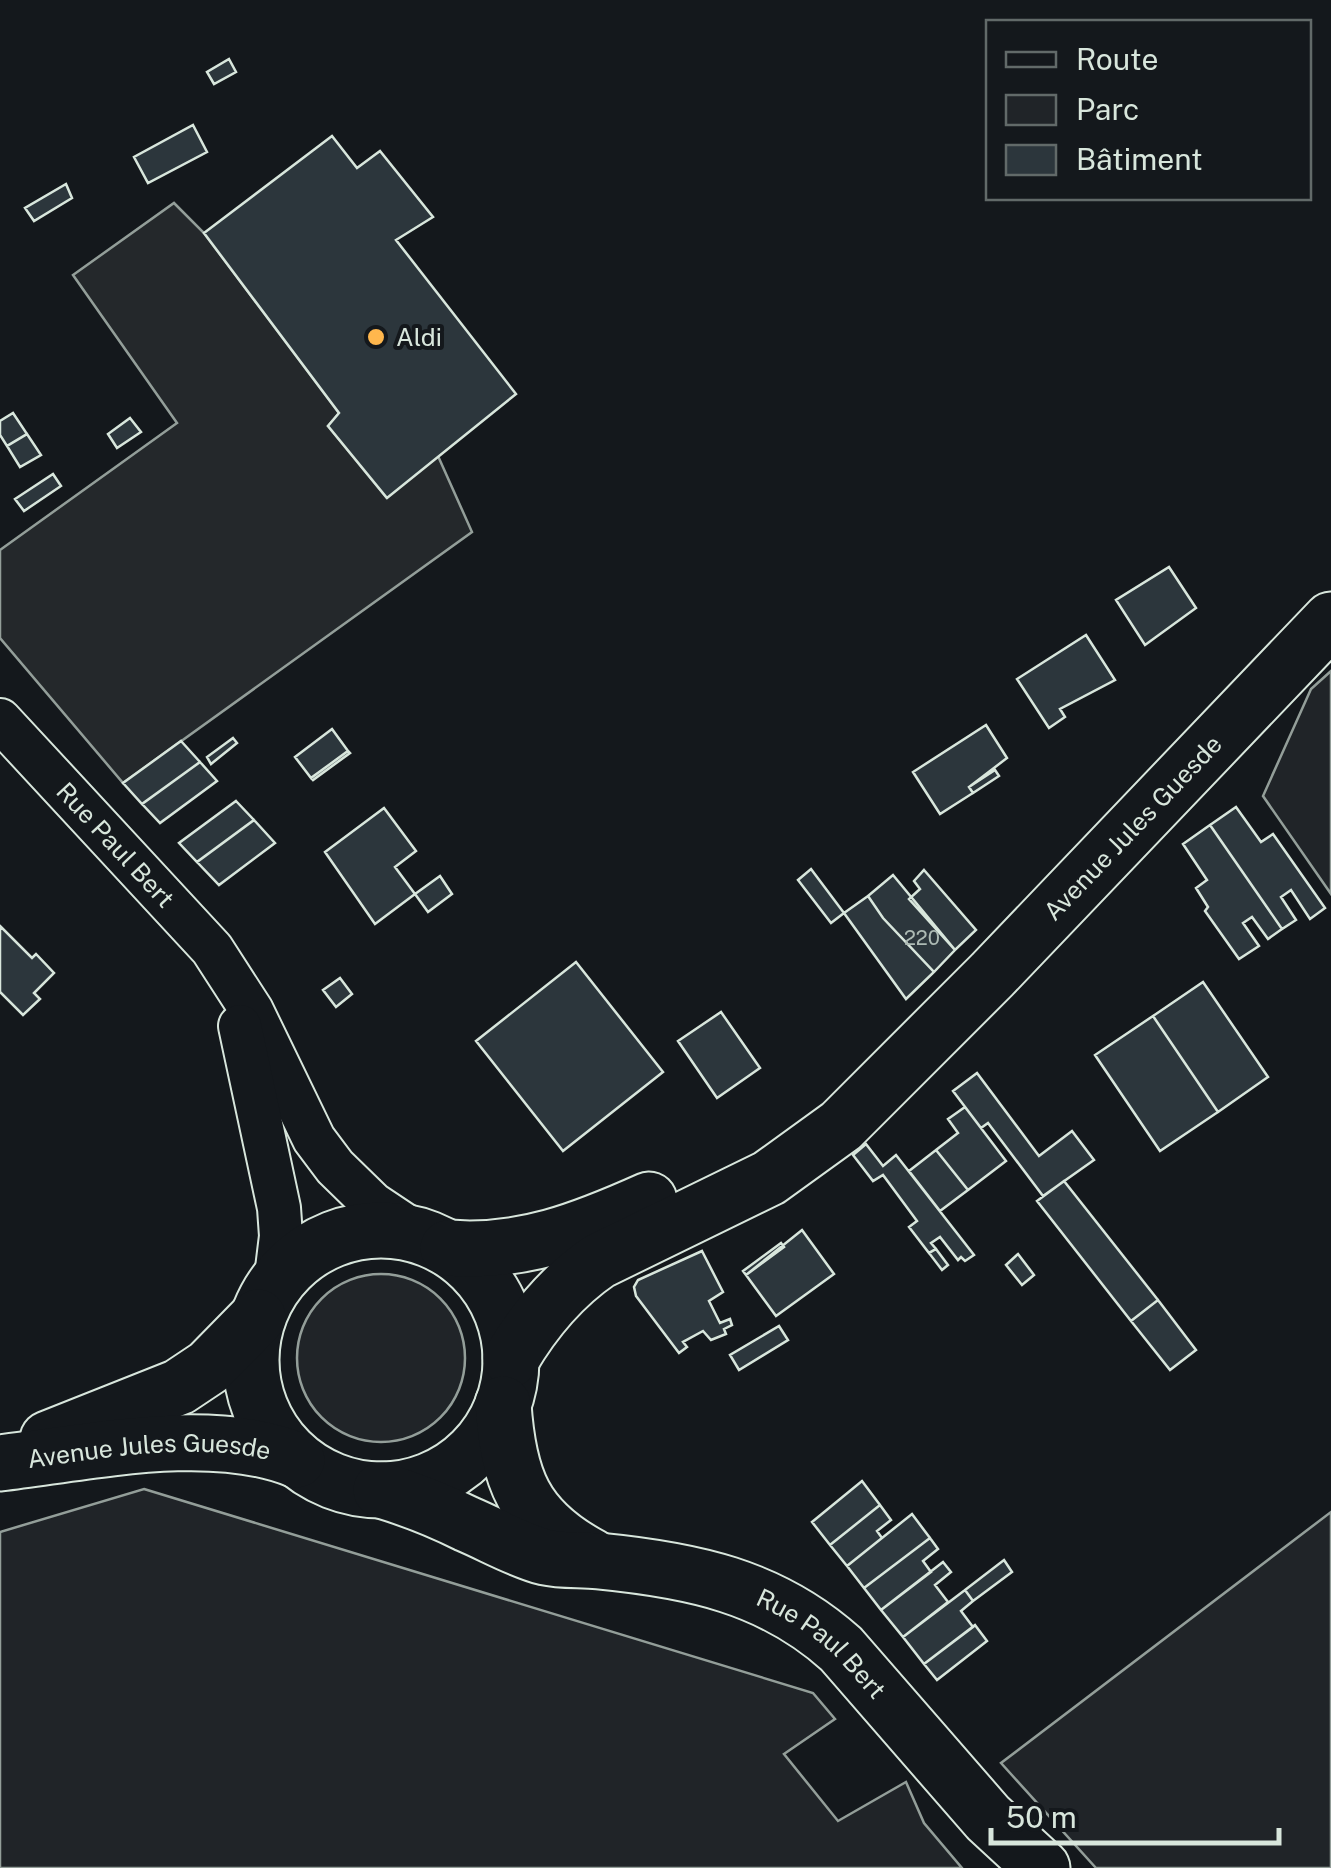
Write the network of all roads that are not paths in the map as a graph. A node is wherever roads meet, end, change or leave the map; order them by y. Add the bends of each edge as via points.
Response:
1 (1331, 620) edge
2 (0, 720) edge
3 (228, 972) junction
4 (931, 1035) junction
5 (434, 1242) junction
6 (267, 1301) junction
7 (507, 1381) junction
8 (298, 1460) junction
9 (0, 1461) edge
10 (381, 1490) junction
11 (599, 1561) junction
12 (988, 1818) junction
13 (1020, 1868) edge
14 (1042, 1868) edge

1 - 4 main road, Avenue Jules Guesde
2 - 3 street, Rue Paul Bert via 186,918
3 - 5 street, Rue Paul Bert via 335,1167 373,1204
3 - 6 street, Rue Paul Bert via 280,1208
4 - 5 main road, Avenue Jules Guesde via 759,1146 632,1208 511,1248
4 - 7 main road, Avenue Jules Guesde via 800,1158 572,1280 549,1303
5 - 6 main road via 376,1230 333,1239 307,1253
5 - 7 main road via 471,1266 498,1302 507,1330
6 - 8 main road via 252,1345 254,1387 270,1427
6 - 9 main road, Avenue Jules Guesde via 208,1367 179,1387
7 - 10 main road via 490,1430 462,1462 424,1482
7 - 11 main road, Rue Paul Bert via 508,1456 520,1490 559,1536
8 - 9 main road, Avenue Jules Guesde via 259,1446 216,1442
8 - 10 main road via 336,1482
10 - 11 main road, Rue Paul Bert via 544,1557
11 - 12 main road, Rue Paul Bert via 723,1583 759,1593 802,1617 862,1670
12 - 13 main road, Rue Paul Bert
12 - 14 main road, Rue Paul Bert

